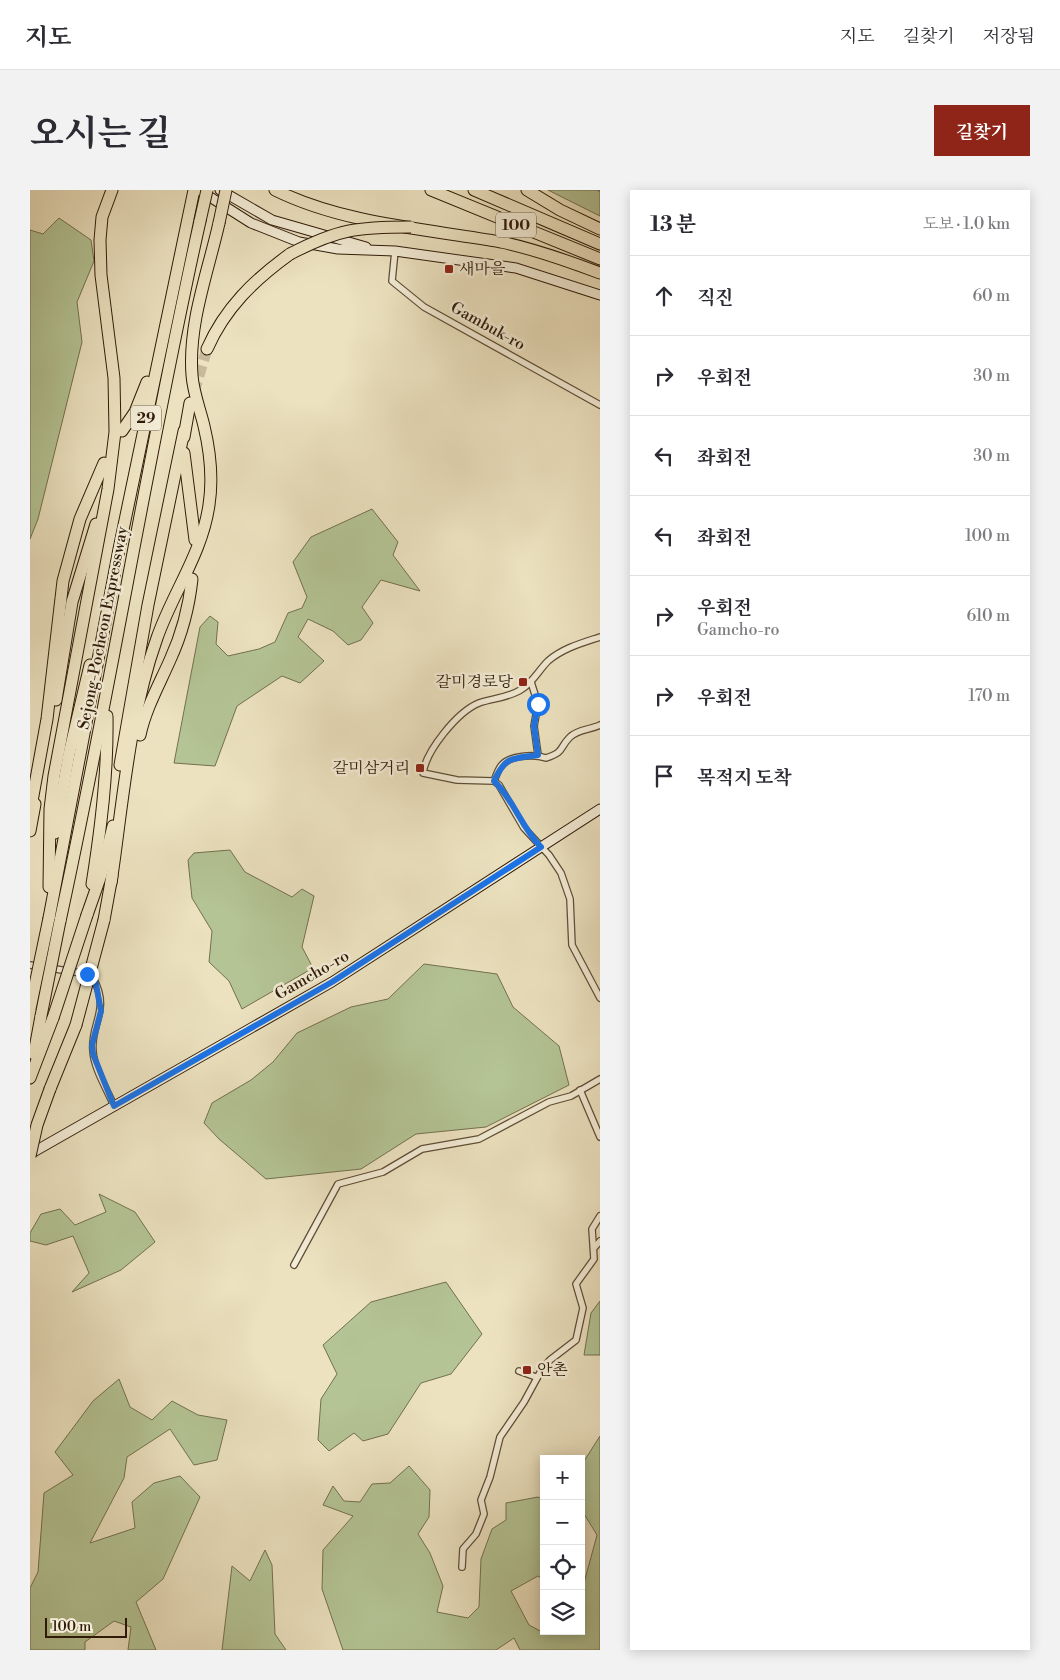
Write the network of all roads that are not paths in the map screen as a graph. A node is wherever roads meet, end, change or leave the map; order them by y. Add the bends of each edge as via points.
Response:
1 (112, 190) edge
2 (194, 190) edge
3 (200, 190) edge
4 (207, 190) edge
5 (220, 190) edge
6 (226, 190) edge
7 (275, 190) edge
8 (432, 190) edge
9 (474, 190) edge
10 (526, 190) edge
11 (411, 228) junction
12 (600, 229) edge
13 (600, 244) edge
14 (374, 249) junction
15 (395, 251) junction
16 (600, 260) edge
17 (600, 273) edge
18 (600, 295) edge
19 (160, 347) junction
20 (207, 349) tunnel mouth
21 (190, 403) tunnel mouth
22 (600, 406) edge
23 (122, 431) dead end
24 (184, 431) junction
25 (104, 463) dead end
26 (108, 489) junction
27 (195, 540) dead end
28 (119, 549) junction
29 (192, 578) dead end
30 (600, 637) edge
31 (531, 682) junction
32 (107, 691) junction
33 (600, 726) edge
34 (538, 755) junction
35 (494, 781) junction
36 (600, 808) edge
37 (30, 812) edge
38 (30, 831) edge
39 (541, 847) junction
40 (49, 868) junction
41 (111, 883) junction
42 (87, 915) junction
43 (54, 919) junction
44 (30, 965) edge
45 (600, 998) edge
46 (30, 1009) edge
47 (30, 1073) edge
48 (30, 1078) edge
49 (600, 1079) edge
50 (580, 1090) junction
51 (114, 1106) junction
52 (600, 1136) edge
53 (30, 1155) edge
54 (600, 1216) edge
55 (600, 1241) edge
56 (594, 1248) junction
57 (294, 1265) dead end
58 (519, 1371) dead end
59 (536, 1377) junction
60 (462, 1567) dead end

1 - 26 highway via 102,217 100,240 101,275 114,378 115,432
2 - 19 highway, Sejong-Pocheon Expressway / 29
3 - 14 main road via 251,223 275,234 338,249
4 - 32 highway, Sejong-Pocheon Expressway / 29, bridge via 181,307
5 - 14 main road via 272,220
6 - 41 highway, bridge via 194,325 192,348 192,377 209,459 209,506 196,555 160,630 140,695
7 - 11 highway, bridge via 324,209
8 - 16 highway, 100
9 - 13 highway, 100
10 - 12 highway
11 - 17 highway via 504,243
11 - 20 highway, bridge via 346,230 290,254 240,295 224,316
14 - 15 main road
15 - 18 main road via 516,268
15 - 22 street, Gambuk-ro via 392,281 424,307
19 - 23 highway via 144,392
19 - 28 highway, Sejong-Pocheon Expressway / 29
21 - 24 highway
24 - 27 highway via 184,462
24 - 42 highway via 123,743 114,818 101,875
25 - 37 highway via 80,519 63,581 47,719
26 - 38 highway via 72,602
26 - 40 highway via 54,776
28 - 40 highway via 69,754
28 - 43 highway, Sejong-Pocheon Expressway / 29
29 - 41 highway via 180,636 142,723
30 - 31 street via 559,653
31 - 34 street via 538,704 534,726
31 - 35 street via 512,695 482,702 468,711 443,735 424,766 423,773 446,778
32 - 42 highway via 107,769
32 - 43 highway, Sejong-Pocheon Expressway / 29
33 - 34 street via 580,731 569,738 563,750 556,755 546,758
34 - 35 street via 510,758 501,766
35 - 39 street via 524,828
36 - 39 main road, Gamcho-ro
39 - 45 street via 561,873 570,900 572,946
39 - 51 main road, Gamcho-ro via 332,982
40 - 43 highway
41 - 53 highway, bridge via 76,1025 37,1125
42 - 48 highway, bridge
43 - 46 highway, Sejong-Pocheon Expressway / 29, bridge
43 - 47 highway, Sejong-Pocheon Expressway / 29, bridge
44 - 51 street via 87,974 93,978 101,1011 92,1045 93,1054
49 - 50 street
50 - 52 street
50 - 57 street via 549,1102 479,1139 422,1149 383,1172 338,1184
51 - 53 main road, Gamcho-ro
54 - 56 street via 592,1229
55 - 56 street
56 - 59 street via 594,1259 576,1284 583,1308 576,1340 550,1360
58 - 59 street
59 - 60 street via 524,1402 500,1437 481,1500 484,1514 476,1534 463,1550

